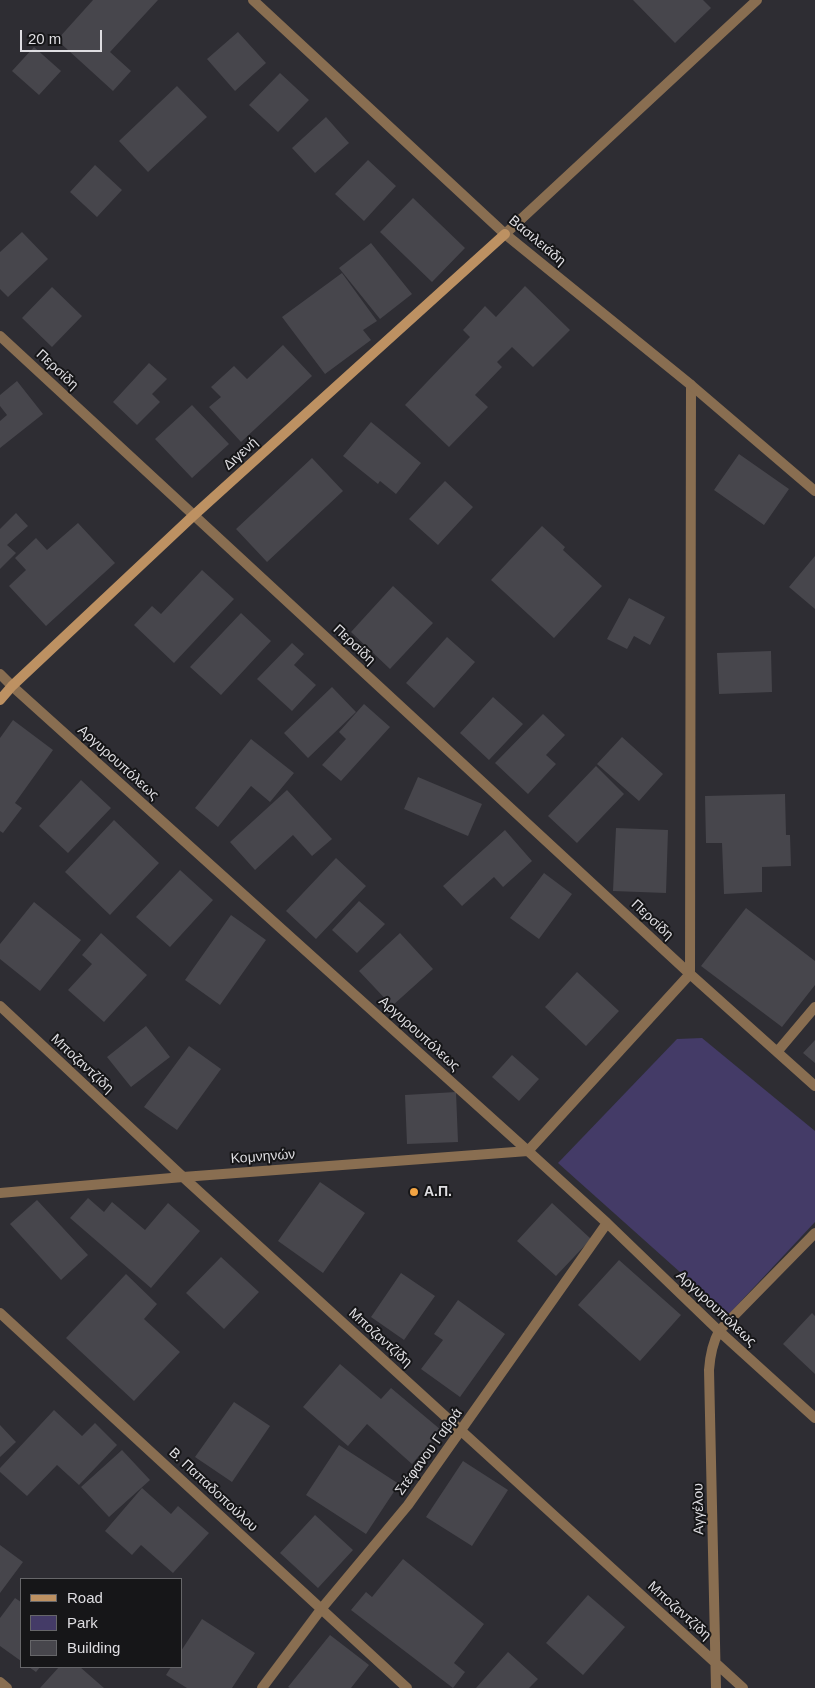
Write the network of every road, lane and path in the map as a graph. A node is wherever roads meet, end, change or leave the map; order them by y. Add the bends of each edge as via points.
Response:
1 (253, 0) edge
2 (756, 0) edge
3 (506, 234) junction
4 (0, 336) edge
5 (691, 385) junction
6 (815, 491) edge
7 (193, 516) junction
8 (0, 674) edge
9 (12, 686) junction
10 (0, 700) edge
11 (690, 974) junction
12 (0, 1006) edge
13 (815, 1007) edge
14 (777, 1052) junction
15 (815, 1086) edge
16 (528, 1151) junction
17 (183, 1177) junction
18 (0, 1193) edge
19 (608, 1224) junction
20 (815, 1233) edge
21 (0, 1313) edge
22 (719, 1331) junction
23 (815, 1418) edge
24 (462, 1431) junction
25 (322, 1608) junction
26 (716, 1663) junction
27 (0, 1682) edge
28 (7, 1688) edge
29 (262, 1688) edge
30 (408, 1688) edge
31 (716, 1688) edge
32 (743, 1688) edge

1 - 3 street, Βασιλειάδη
2 - 3 street
3 - 5 street, Βασιλειάδη
3 - 7 main road, Διγενή
4 - 7 street, Περσίδη
5 - 6 street, Βασιλειάδη
5 - 11 street
7 - 9 main road, Διγενή
7 - 11 street, Περσίδη
8 - 9 street, Αργυρουπόλεως
9 - 10 main road, Διγενή
9 - 16 street, Αργυρουπόλεως
11 - 14 street, Περσίδη
11 - 16 street
12 - 17 street, Μποζαντζίδη
13 - 14 street
14 - 15 street, Περσίδη
16 - 17 street, Κομνηνών
16 - 19 street, Αργυρουπόλεως
17 - 18 street, Κομνηνών
17 - 24 street, Μποζαντζίδη
19 - 22 street, Αργυρουπόλεως
19 - 24 street, Στέφανου Γαβρά
20 - 22 street
21 - 25 street, B. Παπαδοπούλου
22 - 23 street, Αργυρουπόλεως
22 - 26 street, Αγγέλου via 713,1344 709,1370
24 - 25 street, Στέφανου Γαβρά via 408,1506
24 - 26 street, Μποζαντζίδη
25 - 29 street, Στέφανου Γαβρά
25 - 30 street, B. Παπαδοπούλου
26 - 31 street, Αγγέλου
26 - 32 street, Μποζαντζίδη
27 - 28 street

